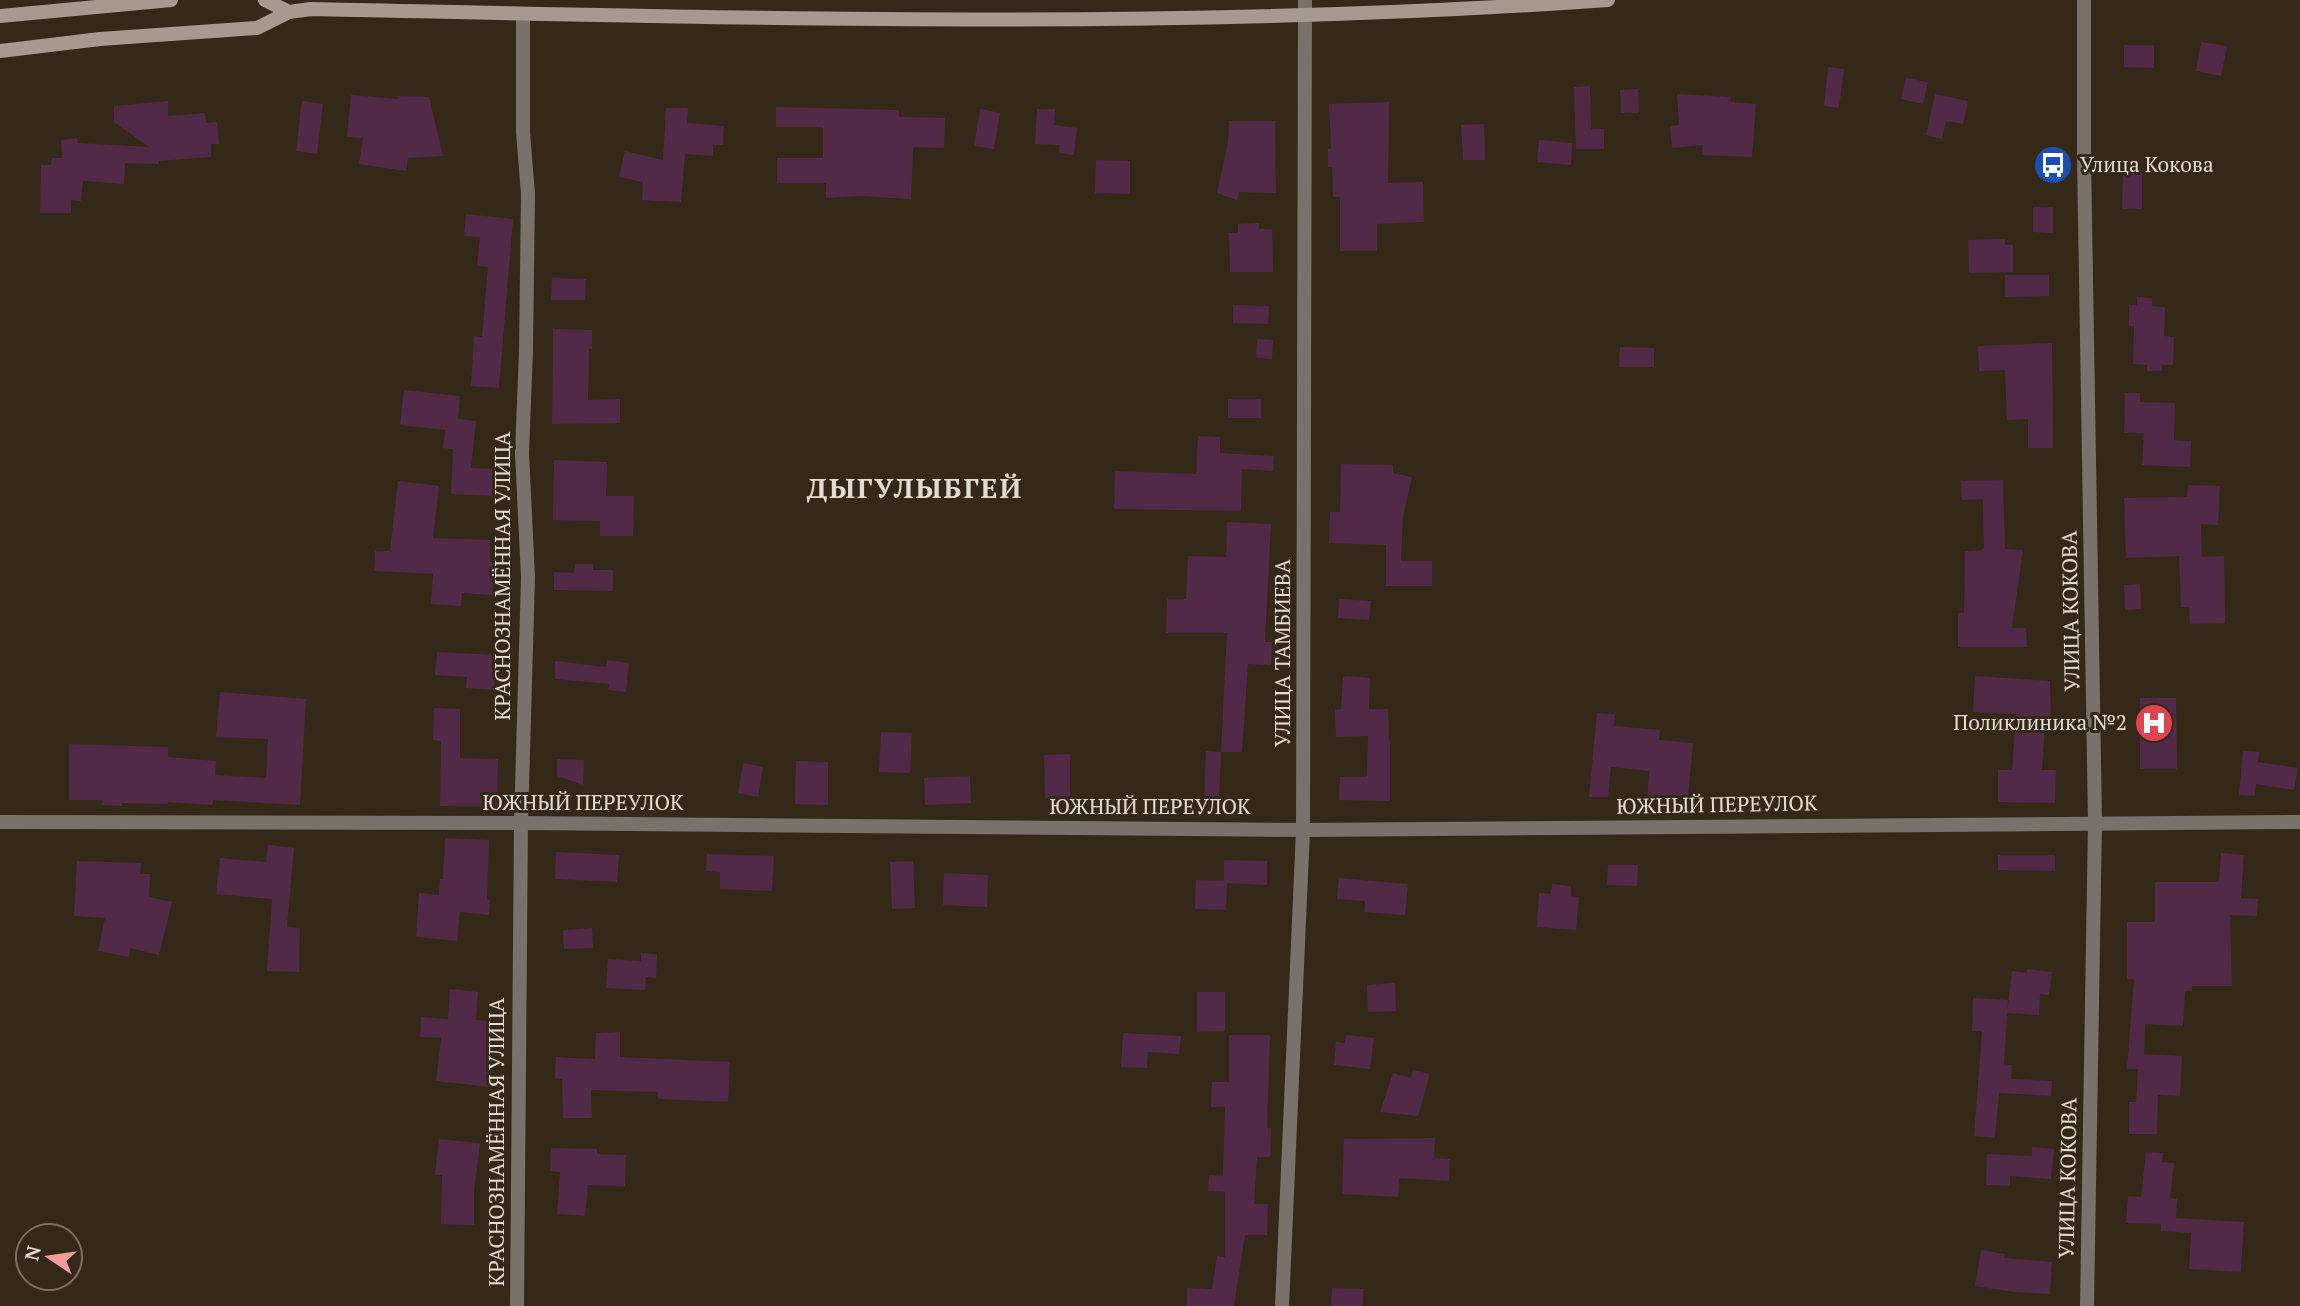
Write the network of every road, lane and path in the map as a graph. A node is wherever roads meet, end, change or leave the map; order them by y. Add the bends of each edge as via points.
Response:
1 (171, 0) edge
2 (265, 0) edge
3 (1304, 0) edge
4 (1608, 0) edge
5 (2084, 0) edge
6 (312, 4) edge
7 (289, 12) junction
8 (523, 13) junction
9 (0, 16) edge
10 (1305, 16) junction
11 (0, 51) edge
12 (0, 822) edge
13 (2095, 822) junction
14 (2300, 822) edge
15 (521, 823) junction
16 (1303, 830) junction
17 (517, 1306) edge
18 (1282, 1306) edge
19 (2087, 1306) edge

1 - 9 main road
2 - 7 main road
3 - 10 street, УЛИЦА ТАМБИЕВА
4 - 10 main road
5 - 13 street, УЛИЦА КОКОВА
6 - 7 main road
6 - 8 main road
7 - 11 main road via 257,28
8 - 10 main road via 1064,20
8 - 15 street, КРАСНОЗНАМЁННАЯ УЛИЦА via 528,194 522,453 528,577
10 - 16 street, УЛИЦА ТАМБИЕВА
12 - 15 street, ЮЖНЫЙ ПЕРЕУЛОК
13 - 14 street, ЮЖНЫЙ ПЕРЕУЛОК
13 - 16 street, ЮЖНЫЙ ПЕРЕУЛОК
13 - 19 street, УЛИЦА КОКОВА
15 - 16 street, ЮЖНЫЙ ПЕРЕУЛОК
15 - 17 street, КРАСНОЗНАМЁННАЯ УЛИЦА
16 - 18 street, УЛИЦА ТАМБИЕВА

